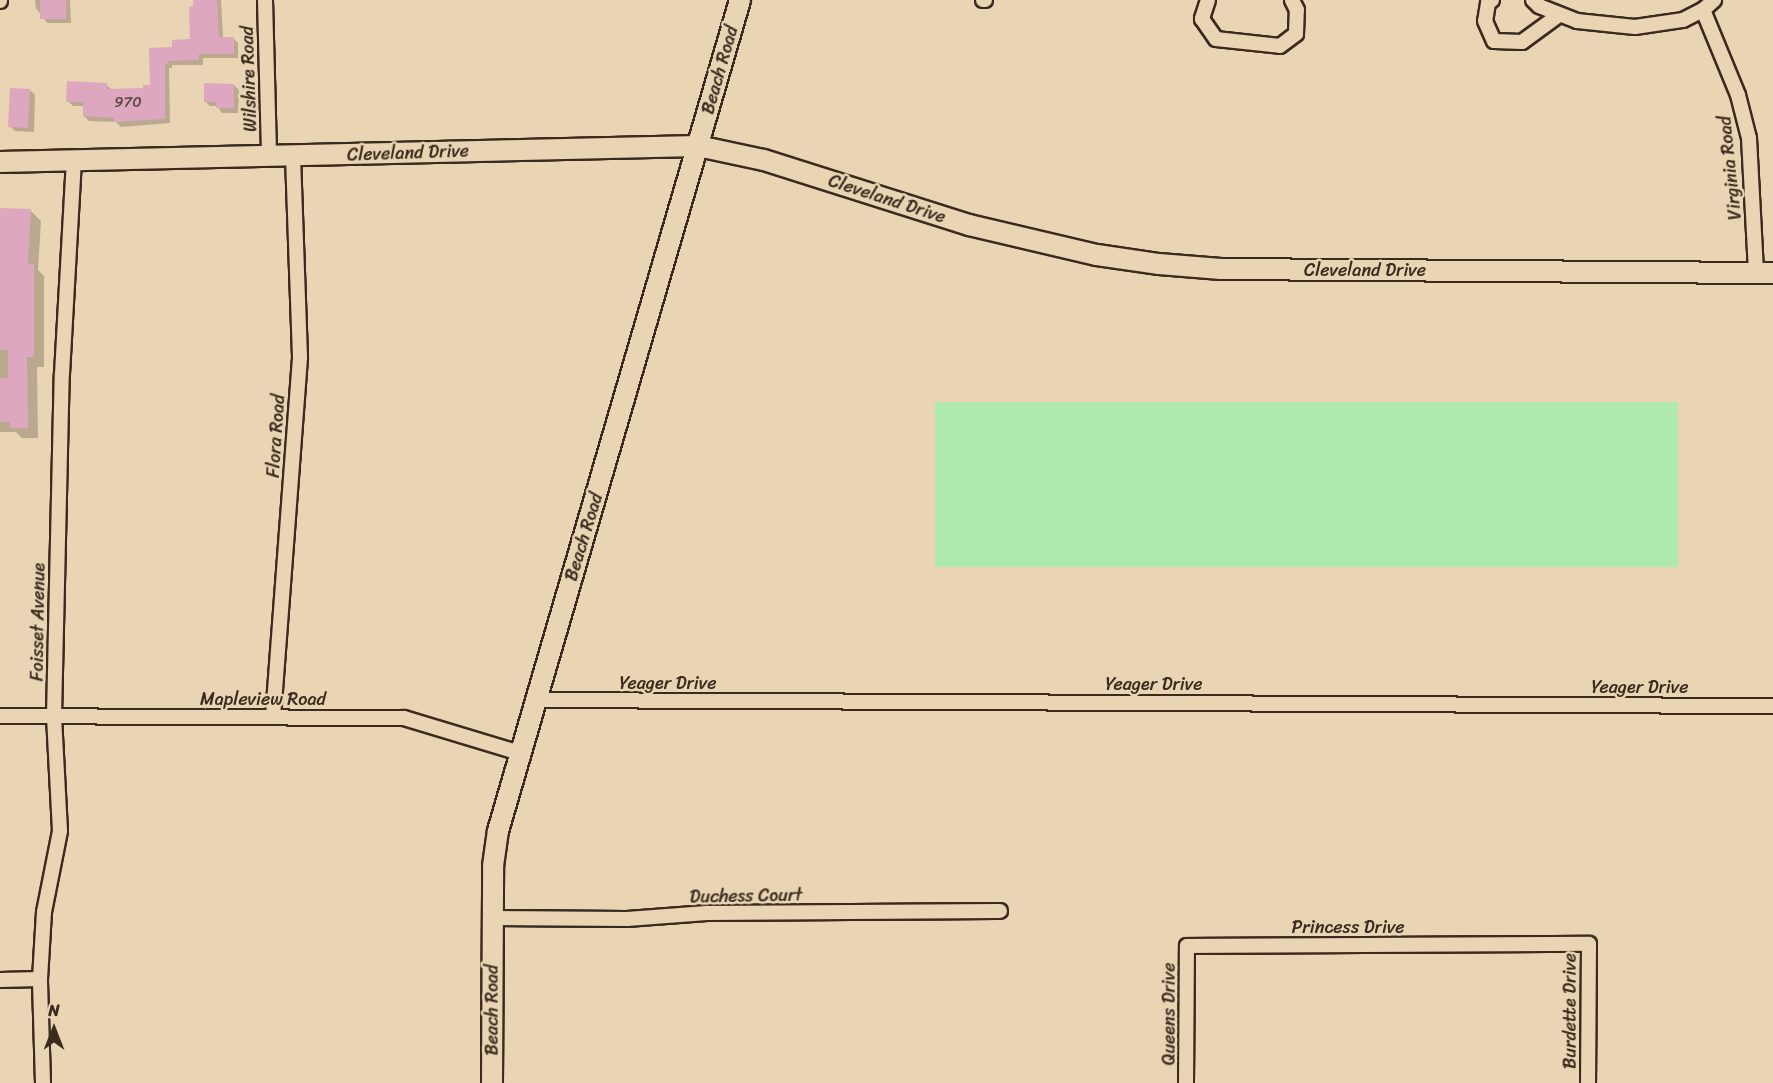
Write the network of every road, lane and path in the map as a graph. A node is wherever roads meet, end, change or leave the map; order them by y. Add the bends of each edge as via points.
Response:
1 (265, 0) edge
2 (741, 0) edge
3 (1208, 0) edge
4 (1292, 0) edge
5 (1492, 0) edge
6 (1533, 0) edge
7 (1714, 0) edge
8 (1703, 10) junction
9 (1559, 15) junction
10 (698, 146) junction
11 (293, 156) junction
12 (269, 157) junction
13 (74, 161) junction
14 (0, 162) edge
15 (1764, 273) edge
16 (534, 700) junction
17 (1773, 706) edge
18 (0, 716) edge
19 (54, 716) junction
20 (273, 717) junction
21 (520, 753) junction
22 (1000, 911) dead end
23 (492, 918) junction
24 (1510, 944) joint
25 (1187, 946) joint
26 (40, 979) junction
27 (0, 980) edge
28 (43, 1083) edge
29 (492, 1083) edge
30 (1186, 1083) edge
31 (1588, 1083) edge

1 - 12 street, Wilshire Road
2 - 10 street, Beach Road
3 - 4 street via 1202,19 1216,39 1280,46 1296,34 1297,10
5 - 9 street via 1485,21 1494,41 1522,42
6 - 9 street
7 - 8 street
8 - 9 street via 1667,24 1635,27 1602,25
8 - 15 street, Virginia Road via 1738,95 1749,138
10 - 11 street, Cleveland Drive
10 - 15 street, Cleveland Drive via 764,160 969,225 1097,255 1159,264 1221,269
10 - 16 street, Beach Road
11 - 12 street, Cleveland Drive
11 - 20 street, Flora Road via 300,357
12 - 13 street, Cleveland Drive
13 - 14 street, Cleveland Drive
13 - 19 street, Foisset Avenue via 62,374
16 - 17 street, Yeager Drive
16 - 21 street, Beach Road
18 - 19 street, Mapleview Road
19 - 20 street, Mapleview Road
19 - 26 street, Foisset Avenue via 60,831 44,912
20 - 21 street, Mapleview Road via 404,718
21 - 23 street, Beach Road via 494,847
22 - 23 street, Duchess Court
23 - 29 street, Beach Road
24 - 25 street, Princess Drive
24 - 31 street, Burdette Drive via 1589,944
25 - 30 street, Queens Drive
26 - 27 street
26 - 28 street, Foisset Avenue

